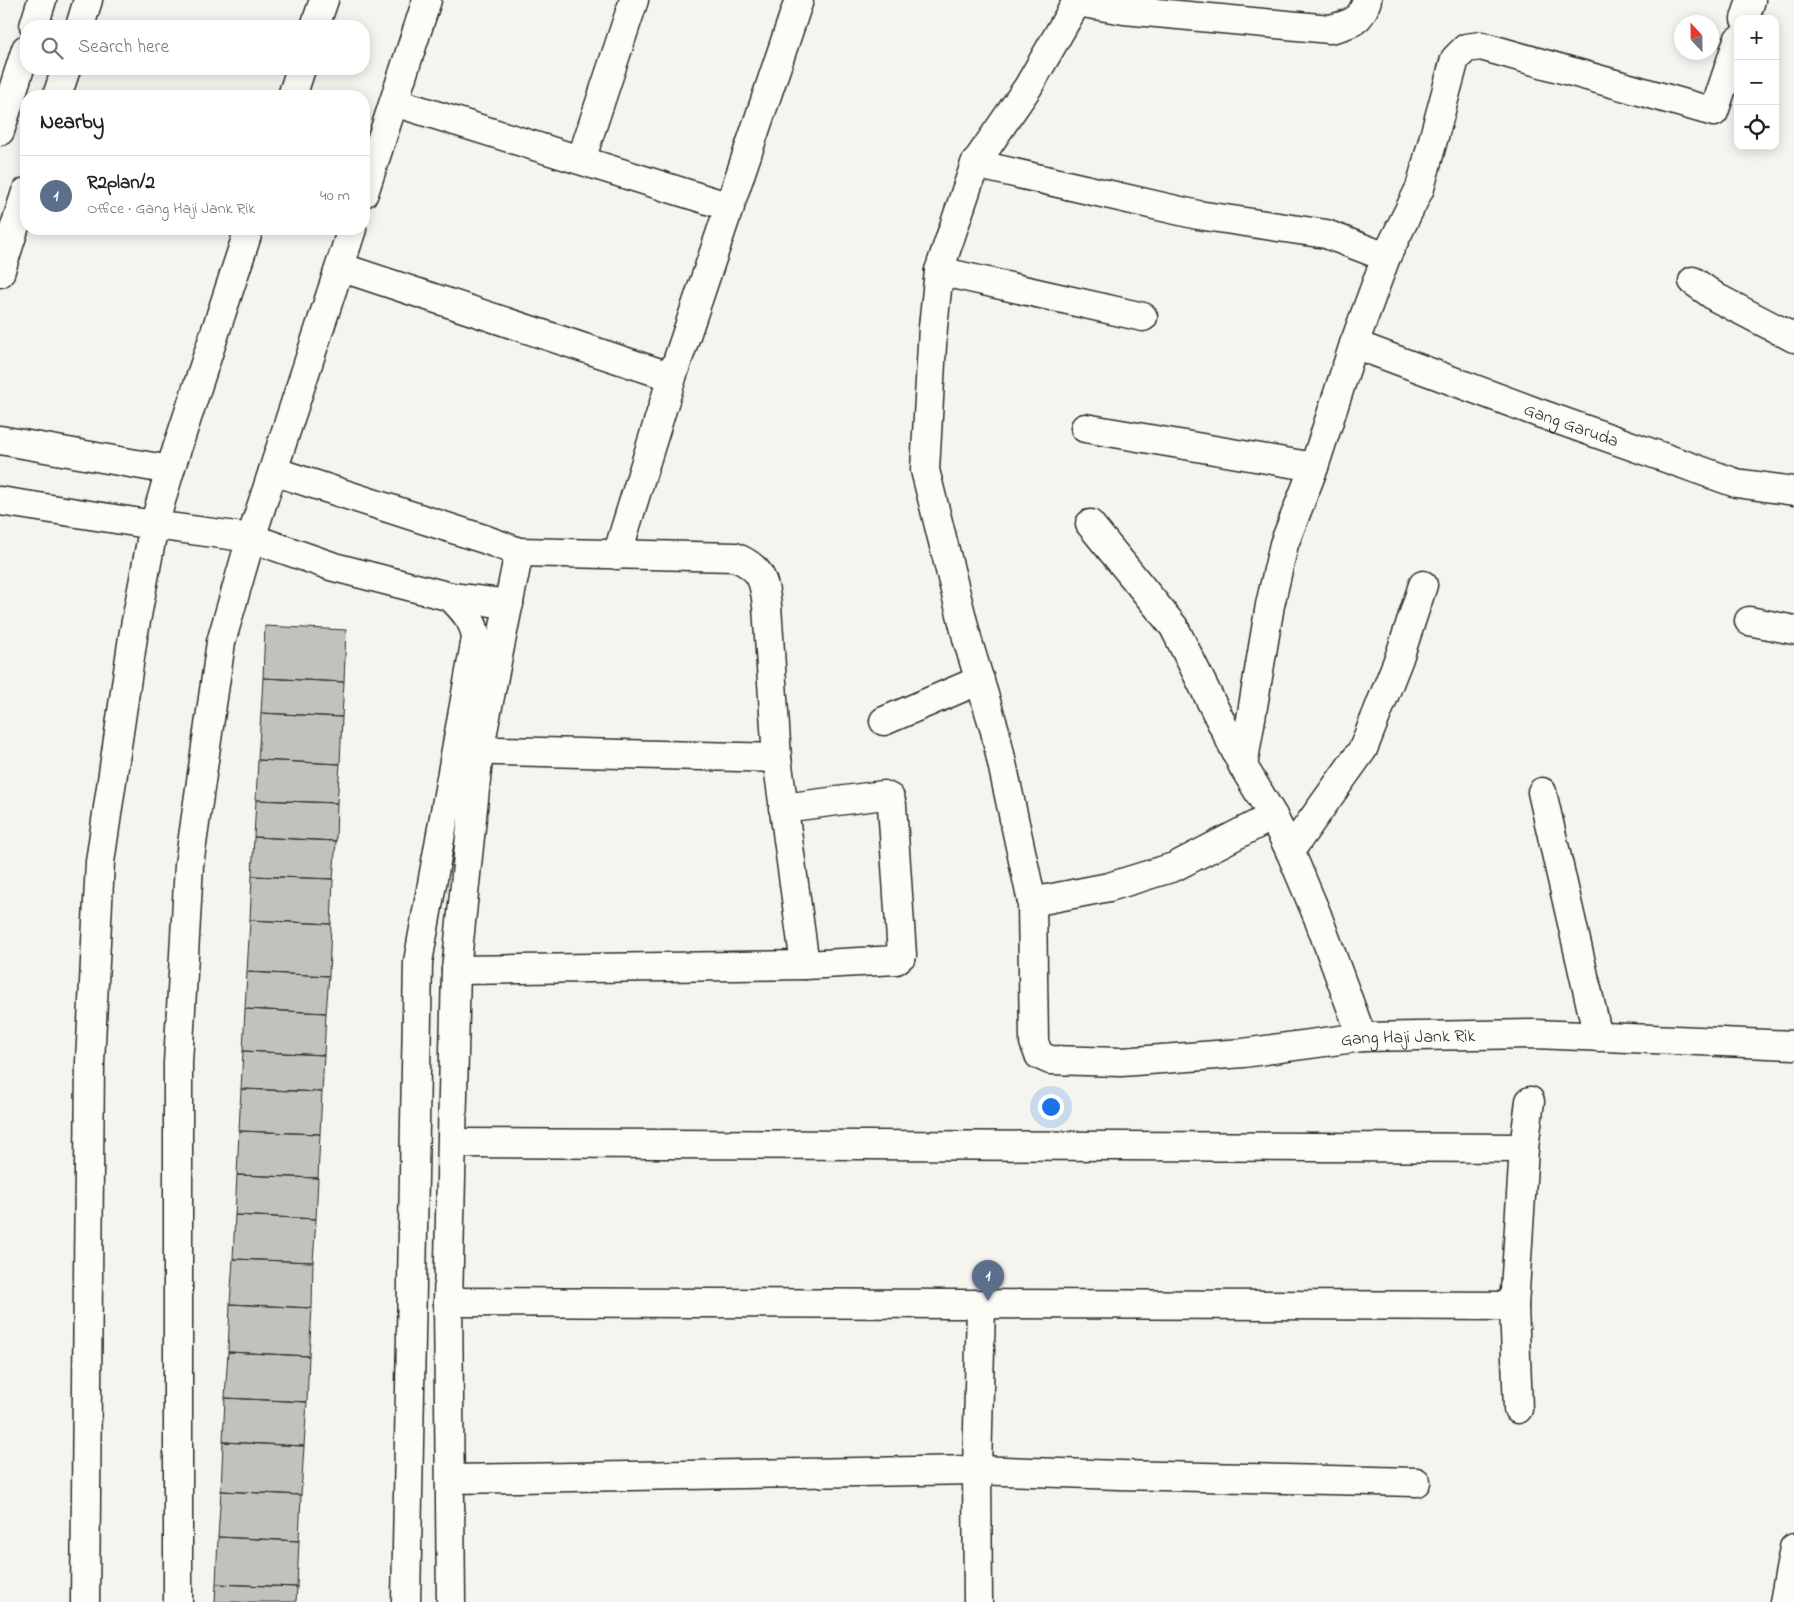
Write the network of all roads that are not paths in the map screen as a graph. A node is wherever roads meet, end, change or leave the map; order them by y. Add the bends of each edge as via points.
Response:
1 (42, 0) edge
2 (88, 0) edge
3 (324, 0) edge
4 (427, 0) edge
5 (634, 0) edge
6 (798, 0) edge
7 (1367, 0) edge
8 (1751, 0) edge
9 (1077, 1) edge
10 (1746, 15) edge
11 (36, 20) edge
12 (82, 20) edge
13 (317, 20) edge
14 (1734, 52) edge
15 (20, 68) edge
16 (64, 75) edge
17 (299, 75) edge
18 (59, 90) edge
19 (294, 90) edge
20 (394, 102) junction
21 (0, 131) edge
22 (581, 160) junction
23 (975, 164) junction
24 (370, 175) edge
25 (730, 207) junction
26 (20, 211) edge
27 (247, 235) edge
28 (350, 235) edge
29 (1386, 257) junction
30 (340, 267) junction
31 (939, 271) junction
32 (0, 273) edge
33 (1693, 281) dead end
34 (1143, 317) dead end
35 (1794, 338) edge
36 (1354, 344) junction
37 (672, 377) junction
38 (1085, 428) dead end
39 (0, 440) edge
40 (1314, 467) junction
41 (170, 470) junction
42 (273, 471) junction
43 (1794, 491) edge
44 (0, 501) edge
45 (1090, 524) dead end
46 (154, 525) junction
47 (238, 536) junction
48 (519, 552) junction
49 (617, 555) junction
50 (1424, 585) dead end
51 (451, 596) junction
52 (509, 604) junction
53 (1748, 621) dead end
54 (1794, 630) edge
55 (484, 662) junction
56 (980, 680) junction
57 (884, 721) dead end
58 (467, 750) junction
59 (777, 758) junction
60 (1243, 766) junction
61 (1542, 792) dead end
62 (784, 808) junction
63 (1273, 816) junction
64 (1290, 851) junction
65 (1032, 902) junction
66 (804, 965) junction
67 (456, 970) junction
68 (1598, 1037) junction
69 (1362, 1038) junction
70 (1794, 1046) edge
71 (1530, 1101) dead end
72 (452, 1142) junction
73 (1524, 1148) junction
74 (413, 1238) junction
75 (450, 1238) junction
76 (448, 1302) junction
77 (981, 1305) junction
78 (1514, 1306) junction
79 (1518, 1408) dead end
80 (977, 1470) junction
81 (450, 1479) junction
82 (1416, 1482) dead end
83 (1794, 1548) edge
84 (85, 1602) edge
85 (178, 1602) edge
86 (406, 1602) edge
87 (451, 1602) edge
88 (978, 1602) edge
89 (1784, 1602) edge

1 - 11 street
2 - 12 street
3 - 13 street
4 - 20 street
5 - 22 street
6 - 25 street
7 - 9 street via 1356,20 1330,29 1124,10
8 - 10 street
9 - 23 street via 1028,87
14 - 29 street via 1714,112 1482,46 1466,48 1455,59 1420,188
15 - 21 street
16 - 18 street
17 - 19 street
20 - 22 street
20 - 24 street
22 - 25 street
23 - 29 street via 1198,214 1326,234
23 - 31 street
25 - 37 street
26 - 32 street
27 - 41 street
28 - 30 street
29 - 36 street
30 - 37 street
30 - 42 street
31 - 34 street
31 - 56 street via 925,470
33 - 35 street via 1717,298
36 - 40 street
36 - 43 street, Gang Garuda via 1736,483
37 - 49 street
38 - 40 street
39 - 41 street
40 - 60 street via 1284,544 1270,605
41 - 46 street
42 - 47 street
42 - 48 street
44 - 46 street
45 - 60 street via 1174,627
46 - 47 street
46 - 84 street via 100,862 90,1062
47 - 51 street via 334,567
47 - 85 street via 189,865 178,1063
48 - 49 street
48 - 52 street
49 - 59 street via 734,557 757,570 763,581 767,606
50 - 64 street via 1363,749
51 - 52 street
51 - 55 street via 475,628
52 - 55 street
53 - 54 street
55 - 58 street
56 - 57 street
56 - 65 street via 996,731
58 - 59 street
58 - 67 street
58 - 74 street via 418,962
59 - 62 street
60 - 63 street
61 - 68 street
62 - 66 street
62 - 66 street via 884,795 890,798 892,805 902,955 896,960
63 - 64 street
63 - 65 street via 1174,867 1109,887
64 - 69 street
65 - 69 street, Gang Haji Jank Rik via 1034,1042 1039,1055 1050,1060 1121,1062 1243,1053
66 - 67 street
67 - 72 street
68 - 69 street, Gang Haji Jank Rik via 1535,1034
68 - 70 street, Gang Haji Jank Rik
71 - 73 street
72 - 73 street
72 - 75 street
73 - 78 street
74 - 75 street
74 - 86 street
75 - 76 street
76 - 77 street
76 - 81 street
77 - 78 street
77 - 80 street
78 - 79 street
80 - 81 street
80 - 82 street
80 - 88 street
81 - 87 street
83 - 89 street

